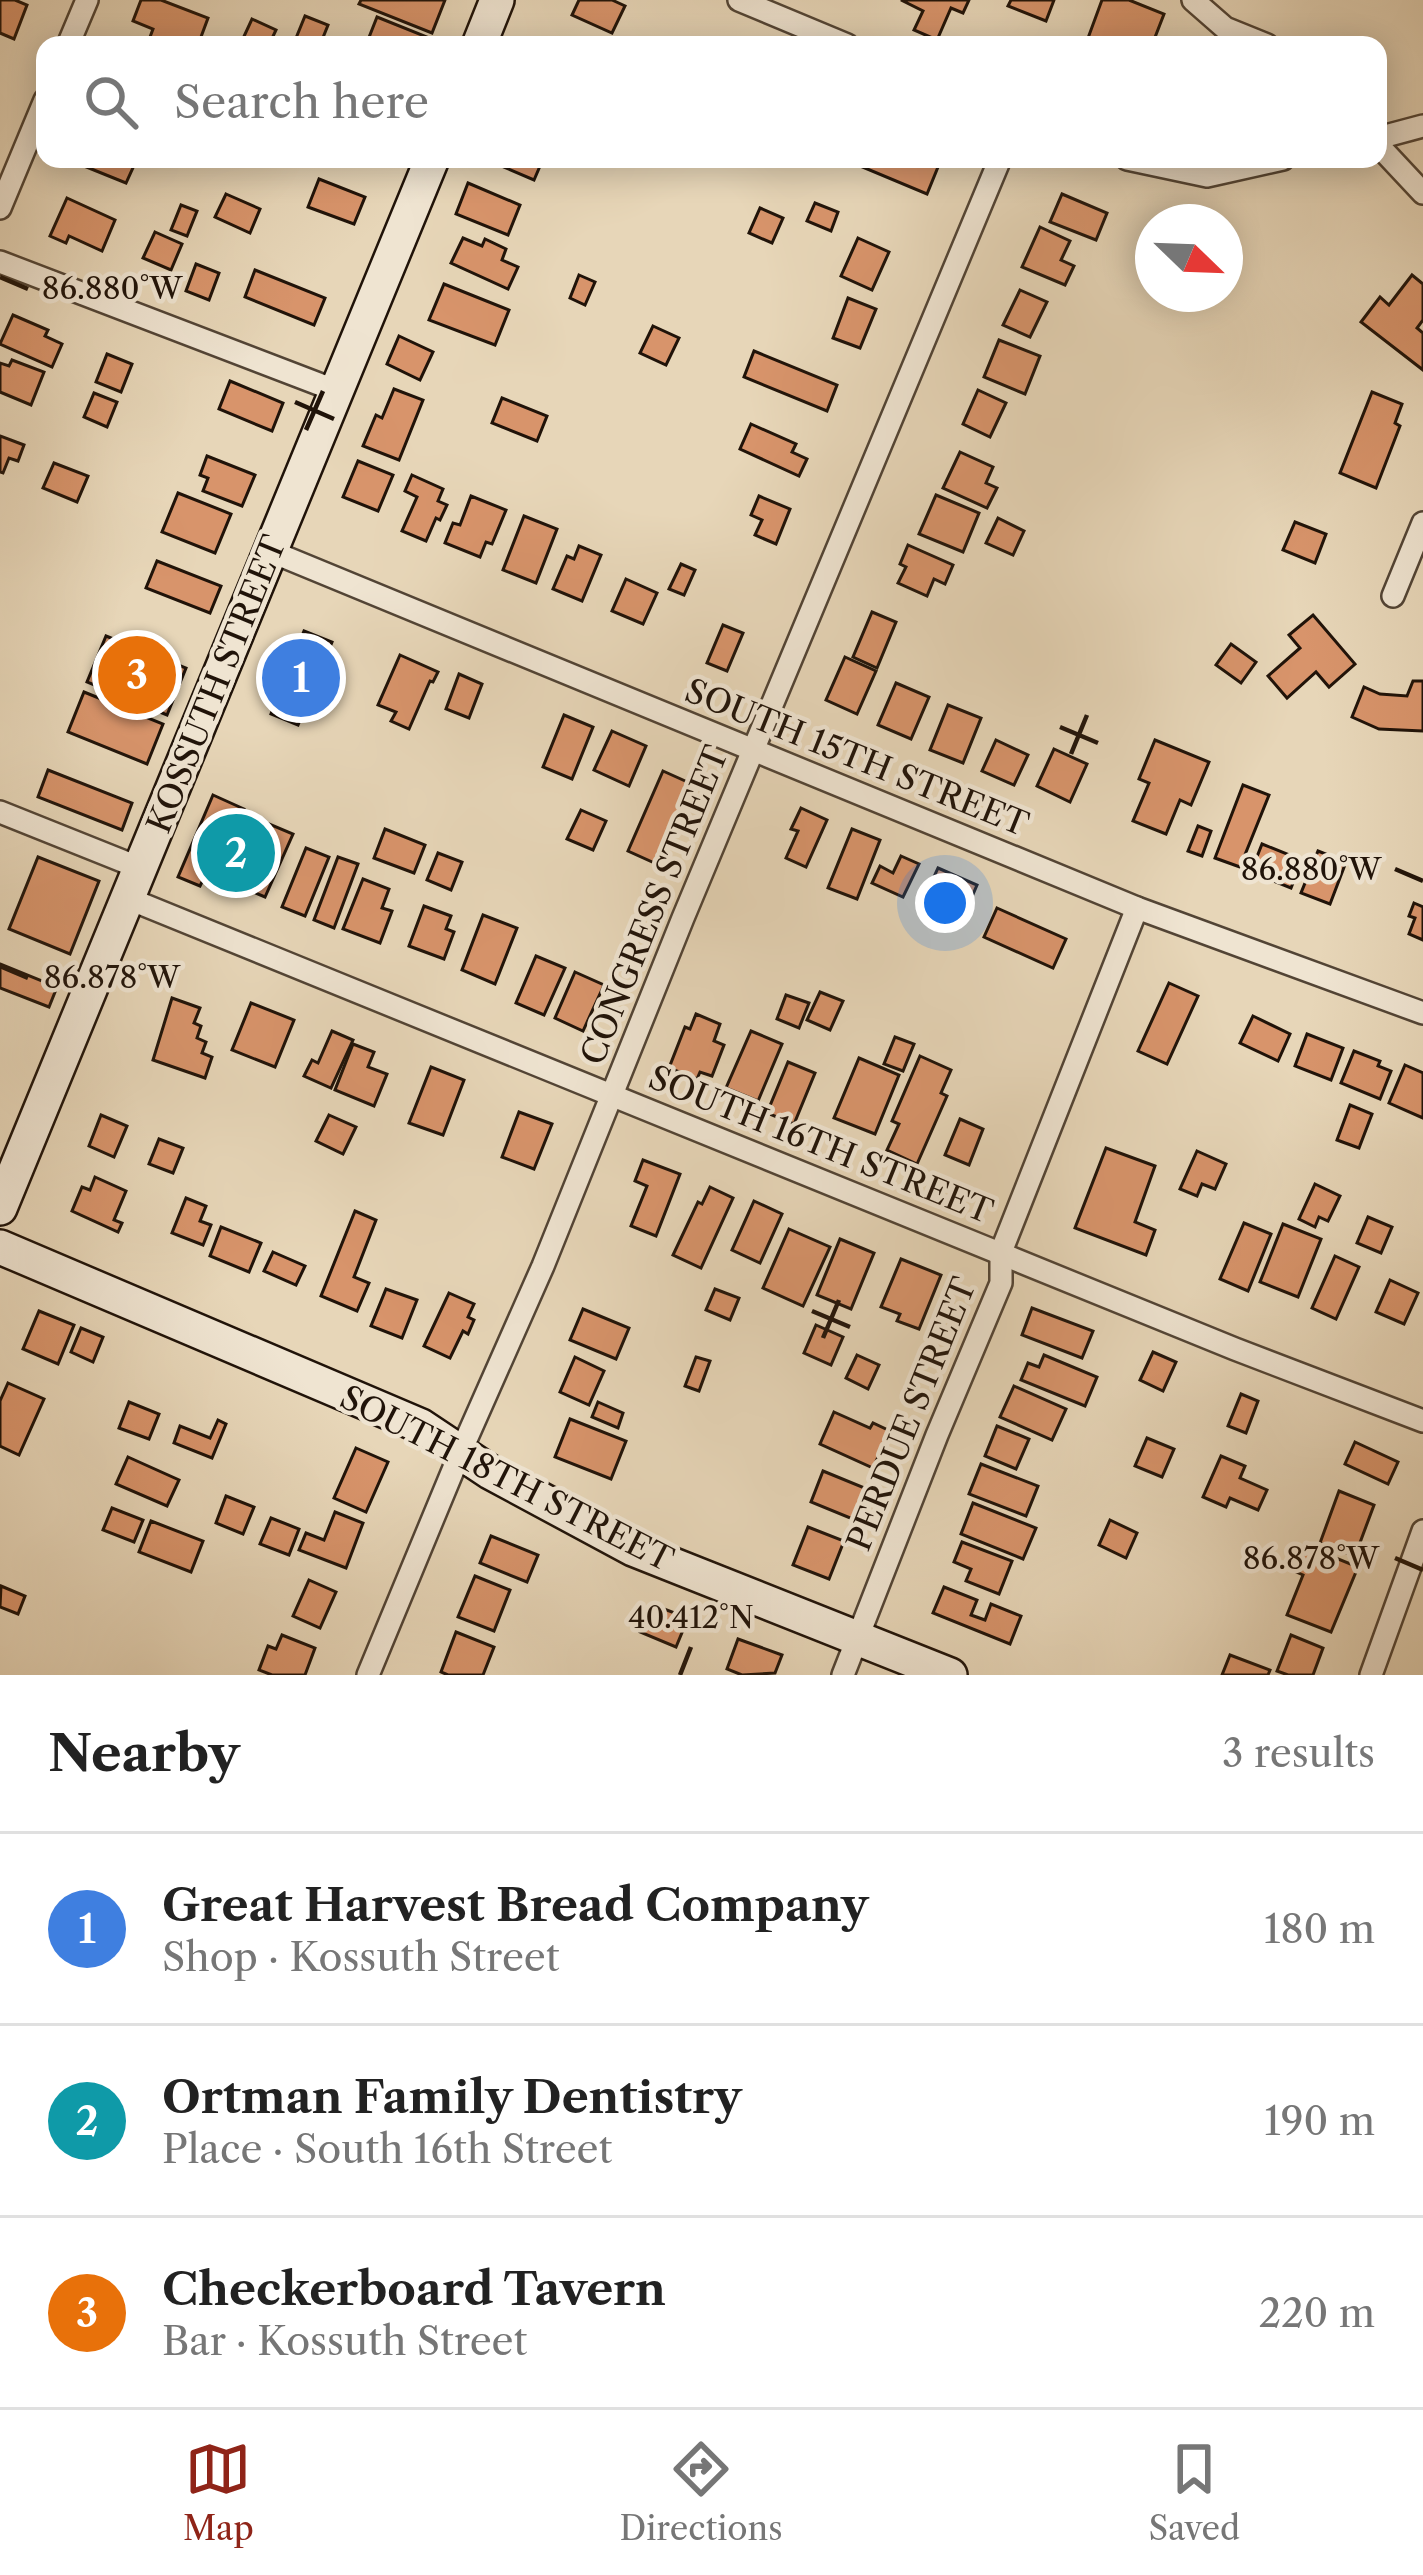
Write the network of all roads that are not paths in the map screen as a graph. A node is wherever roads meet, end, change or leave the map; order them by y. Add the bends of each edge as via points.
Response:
1 (87, 0) edge
2 (497, 0) edge
3 (739, 0) edge
4 (1193, 0) edge
5 (72, 36) edge
6 (483, 36) edge
7 (825, 36) edge
8 (1245, 36) edge
9 (36, 122) edge
10 (1423, 126) edge
11 (1387, 139) edge
12 (1387, 152) edge
13 (428, 168) edge
14 (996, 168) edge
15 (1169, 168) edge
16 (1243, 168) edge
17 (1423, 193) edge
18 (0, 208) edge
19 (0, 262) edge
20 (337, 391) junction
21 (1423, 524) edge
22 (270, 551) junction
23 (1393, 596) dead end
24 (753, 750) junction
25 (0, 812) edge
26 (134, 883) junction
27 (1137, 908) junction
28 (1423, 1013) edge
29 (611, 1095) junction
30 (0, 1208) edge
31 (0, 1247) edge
32 (1000, 1252) junction
33 (1423, 1421) edge
34 (461, 1451) junction
35 (1423, 1531) edge
36 (859, 1638) junction
37 (368, 1675) edge
38 (843, 1675) edge
39 (950, 1675) edge
40 (1371, 1675) edge

1 - 5 street
2 - 6 street
3 - 7 street
4 - 8 street
9 - 18 street
10 - 11 street
12 - 17 street
13 - 20 street, KOSSUTH STREET
14 - 24 street, CONGRESS STREET
15 - 16 street via 1207,176
19 - 20 street
20 - 22 street, KOSSUTH STREET
21 - 23 street
22 - 24 street, SOUTH 15TH STREET
22 - 26 street, KOSSUTH STREET
24 - 27 street, SOUTH 15TH STREET
24 - 29 street, CONGRESS STREET
25 - 26 street, SOUTH 16TH STREET
26 - 29 street, SOUTH 16TH STREET
26 - 30 street, KOSSUTH STREET
27 - 28 street, SOUTH 15TH STREET
27 - 32 street, PERDUE STREET
29 - 32 street, SOUTH 16TH STREET
29 - 34 street, CONGRESS STREET
31 - 34 street, SOUTH 18TH STREET via 422,1426
32 - 33 street, SOUTH 16TH STREET
32 - 36 street, PERDUE STREET via 1001,1282
34 - 36 street, SOUTH 18TH STREET via 633,1549
34 - 37 street, CONGRESS STREET
35 - 40 street
36 - 38 street, PERDUE STREET
36 - 39 street, SOUTH 18TH STREET

